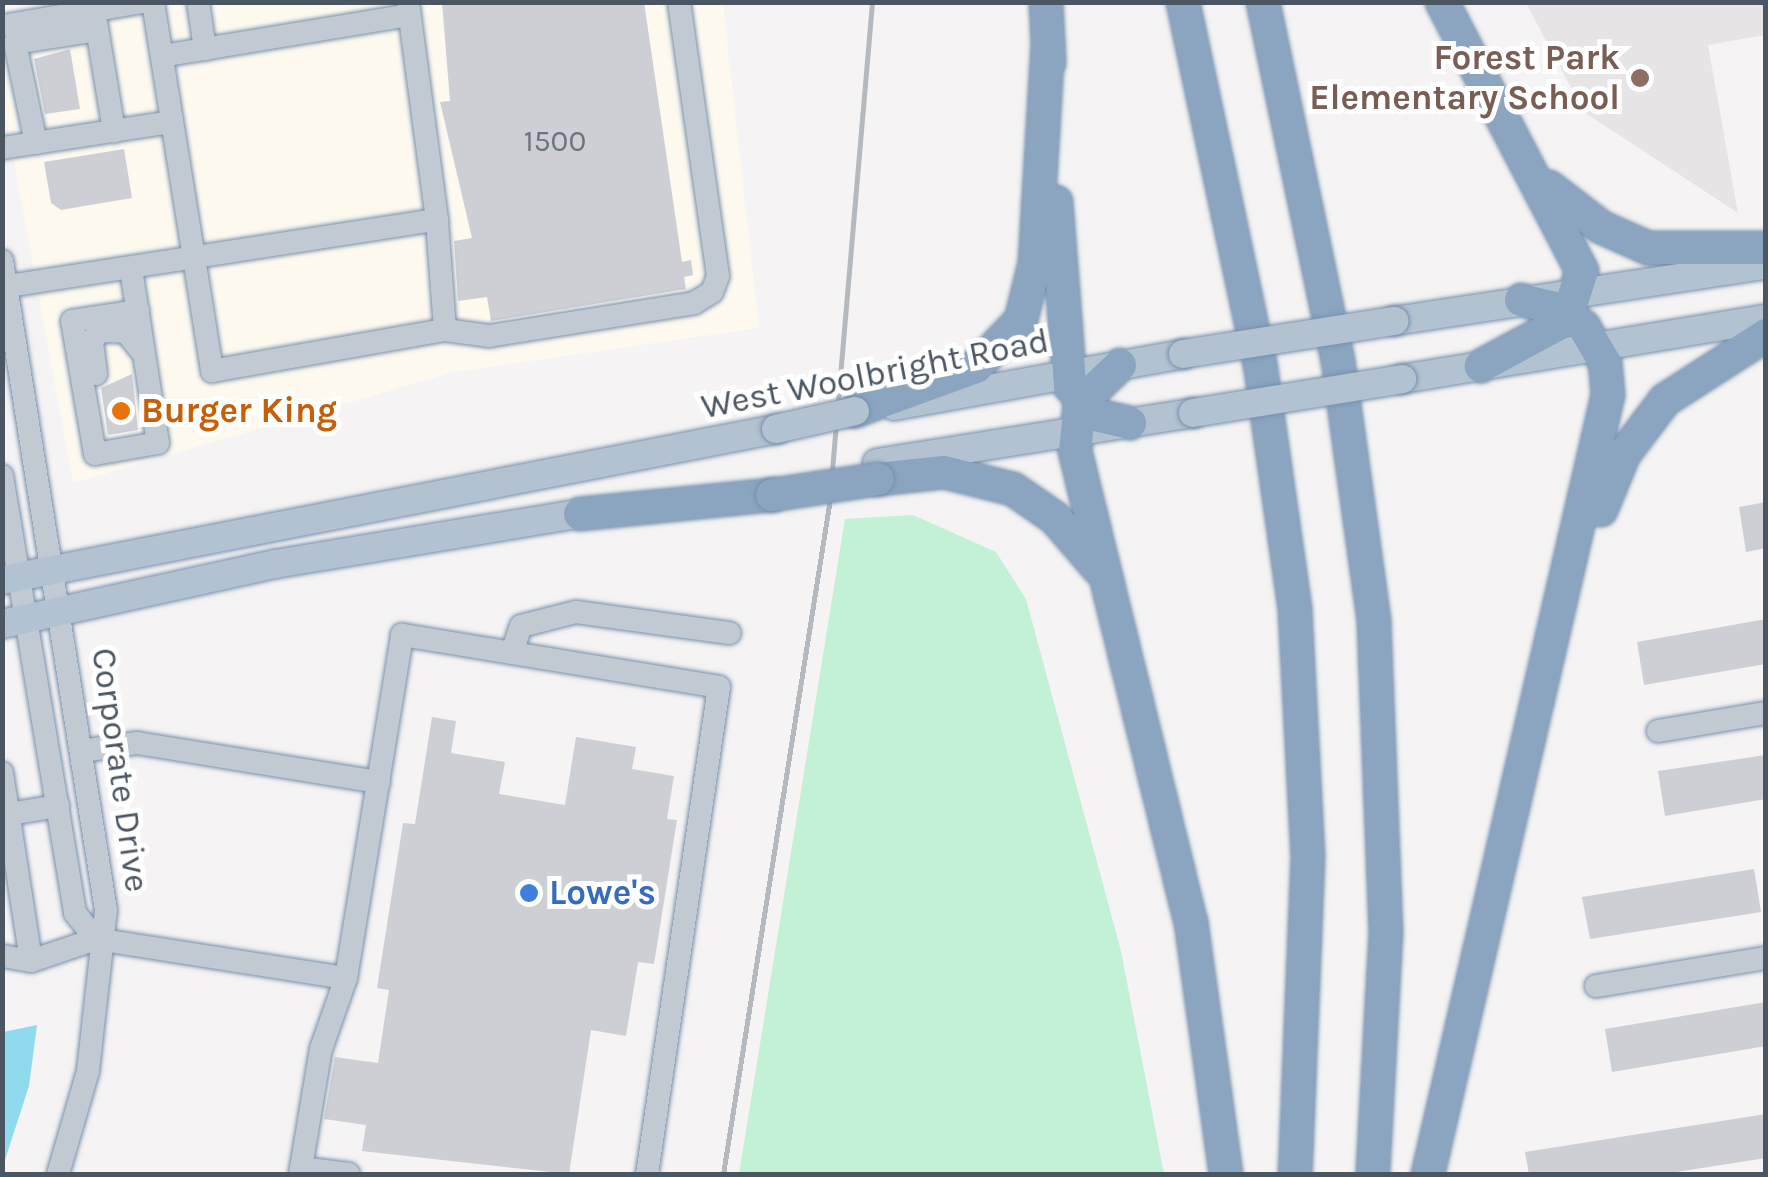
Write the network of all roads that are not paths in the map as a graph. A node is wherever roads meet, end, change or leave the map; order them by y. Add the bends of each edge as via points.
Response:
1 (143, 2) edge
2 (154, 2) edge
3 (198, 2) edge
4 (680, 2) edge
5 (1046, 2) edge
6 (1183, 2) edge
7 (1263, 2) edge
8 (1442, 2) edge
9 (409, 9) edge
10 (95, 20) junction
11 (2, 26) edge
12 (1048, 42) junction
13 (206, 48) junction
14 (162, 56) junction
15 (172, 122) junction
16 (114, 132) junction
17 (36, 144) junction
18 (2, 148) edge
19 (1536, 175) junction
20 (437, 220) junction
21 (1766, 248) edge
22 (195, 260) junction
23 (2, 261) edge
24 (1766, 265) edge
25 (132, 269) junction
26 (5, 286) edge
27 (1521, 300) joint
28 (1576, 303) junction
29 (138, 311) junction
30 (1766, 319) edge
31 (445, 330) junction
32 (1766, 334) edge
33 (1598, 347) junction
34 (144, 354) junction
35 (1120, 365) joint
36 (1482, 366) junction
37 (888, 403) junction
38 (1073, 403) junction
39 (855, 411) joint
40 (1130, 422) joint
41 (114, 450) junction
42 (877, 471) junction
43 (2, 476) edge
44 (580, 514) joint
45 (56, 566) junction
46 (12, 577) edge
47 (1106, 580) junction
48 (1566, 597) junction
49 (62, 611) junction
50 (15, 621) edge
51 (730, 633) dead end
52 (512, 653) junction
53 (1766, 714) edge
54 (1658, 731) dead end
55 (82, 751) junction
56 (2, 772) edge
57 (379, 782) junction
58 (58, 806) junction
59 (9, 814) junction
60 (96, 938) junction
61 (2, 956) edge
62 (1766, 958) edge
63 (31, 961) junction
64 (346, 978) junction
65 (1596, 986) dead end
66 (300, 1171) edge
67 (58, 1174) edge
68 (349, 1174) edge
69 (647, 1174) edge
70 (1226, 1174) edge
71 (1296, 1174) edge
72 (1374, 1174) edge
73 (1428, 1174) edge

1 - 10 street
2 - 14 street
3 - 13 street
4 - 31 street via 718,276 712,292 694,303 489,336
5 - 12 highway
6 - 71 highway via 1260,363 1295,610 1308,855
7 - 72 highway via 1338,361 1374,622 1386,931
8 - 19 highway
9 - 13 street
9 - 20 street
10 - 11 street
10 - 16 street
10 - 17 street via 15,43
12 - 37 highway via 1035,263 1021,320 976,367
12 - 38 highway
13 - 14 street
14 - 15 street
15 - 16 street
15 - 22 street
16 - 17 street
17 - 18 street
19 - 21 highway via 1633,243 1692,254
19 - 28 highway via 1575,250
20 - 22 street
20 - 31 street
22 - 25 street
22 - 31 street via 212,371
23 - 26 street, Corporate Drive
24 - 28 main road
25 - 26 street
25 - 29 street
26 - 45 street, Corporate Drive
27 - 28 highway
27 - 35 main road, bridge
28 - 33 highway
28 - 36 highway
29 - 34 street
29 - 41 street via 72,320 95,454
30 - 33 main road
32 - 48 highway via 1693,378 1648,420 1614,475
33 - 36 main road
33 - 48 highway via 1608,394
34 - 41 street via 158,443
34 - 41 street via 118,329 92,340 105,440
35 - 38 highway
36 - 40 main road, bridge
37 - 38 main road, West Woolbright Road
37 - 39 highway
38 - 40 highway
38 - 42 main road
38 - 47 highway
39 - 45 main road, West Woolbright Road, bridge
42 - 44 highway, bridge
42 - 47 highway via 944,472 1012,488 1055,518
43 - 46 street, Corporate Drive
44 - 49 main road
45 - 46 main road, West Woolbright Road
45 - 49 street, Corporate Drive
46 - 50 street, Corporate Drive
47 - 70 highway via 1200,967
48 - 73 highway
49 - 50 main road
49 - 55 street, Corporate Drive
50 - 58 street, Corporate Drive
51 - 52 street via 576,612 521,626
52 - 57 street via 402,635
52 - 69 street via 719,687
53 - 54 street
55 - 57 street via 138,743
55 - 60 street, Corporate Drive via 106,910
56 - 59 street
57 - 64 street
58 - 59 street
58 - 60 street, Corporate Drive via 75,913
59 - 63 street
60 - 63 street
60 - 64 street
60 - 67 street, Corporate Drive via 88,1070
61 - 63 street
62 - 65 street
64 - 66 street via 320,1050
66 - 68 street

